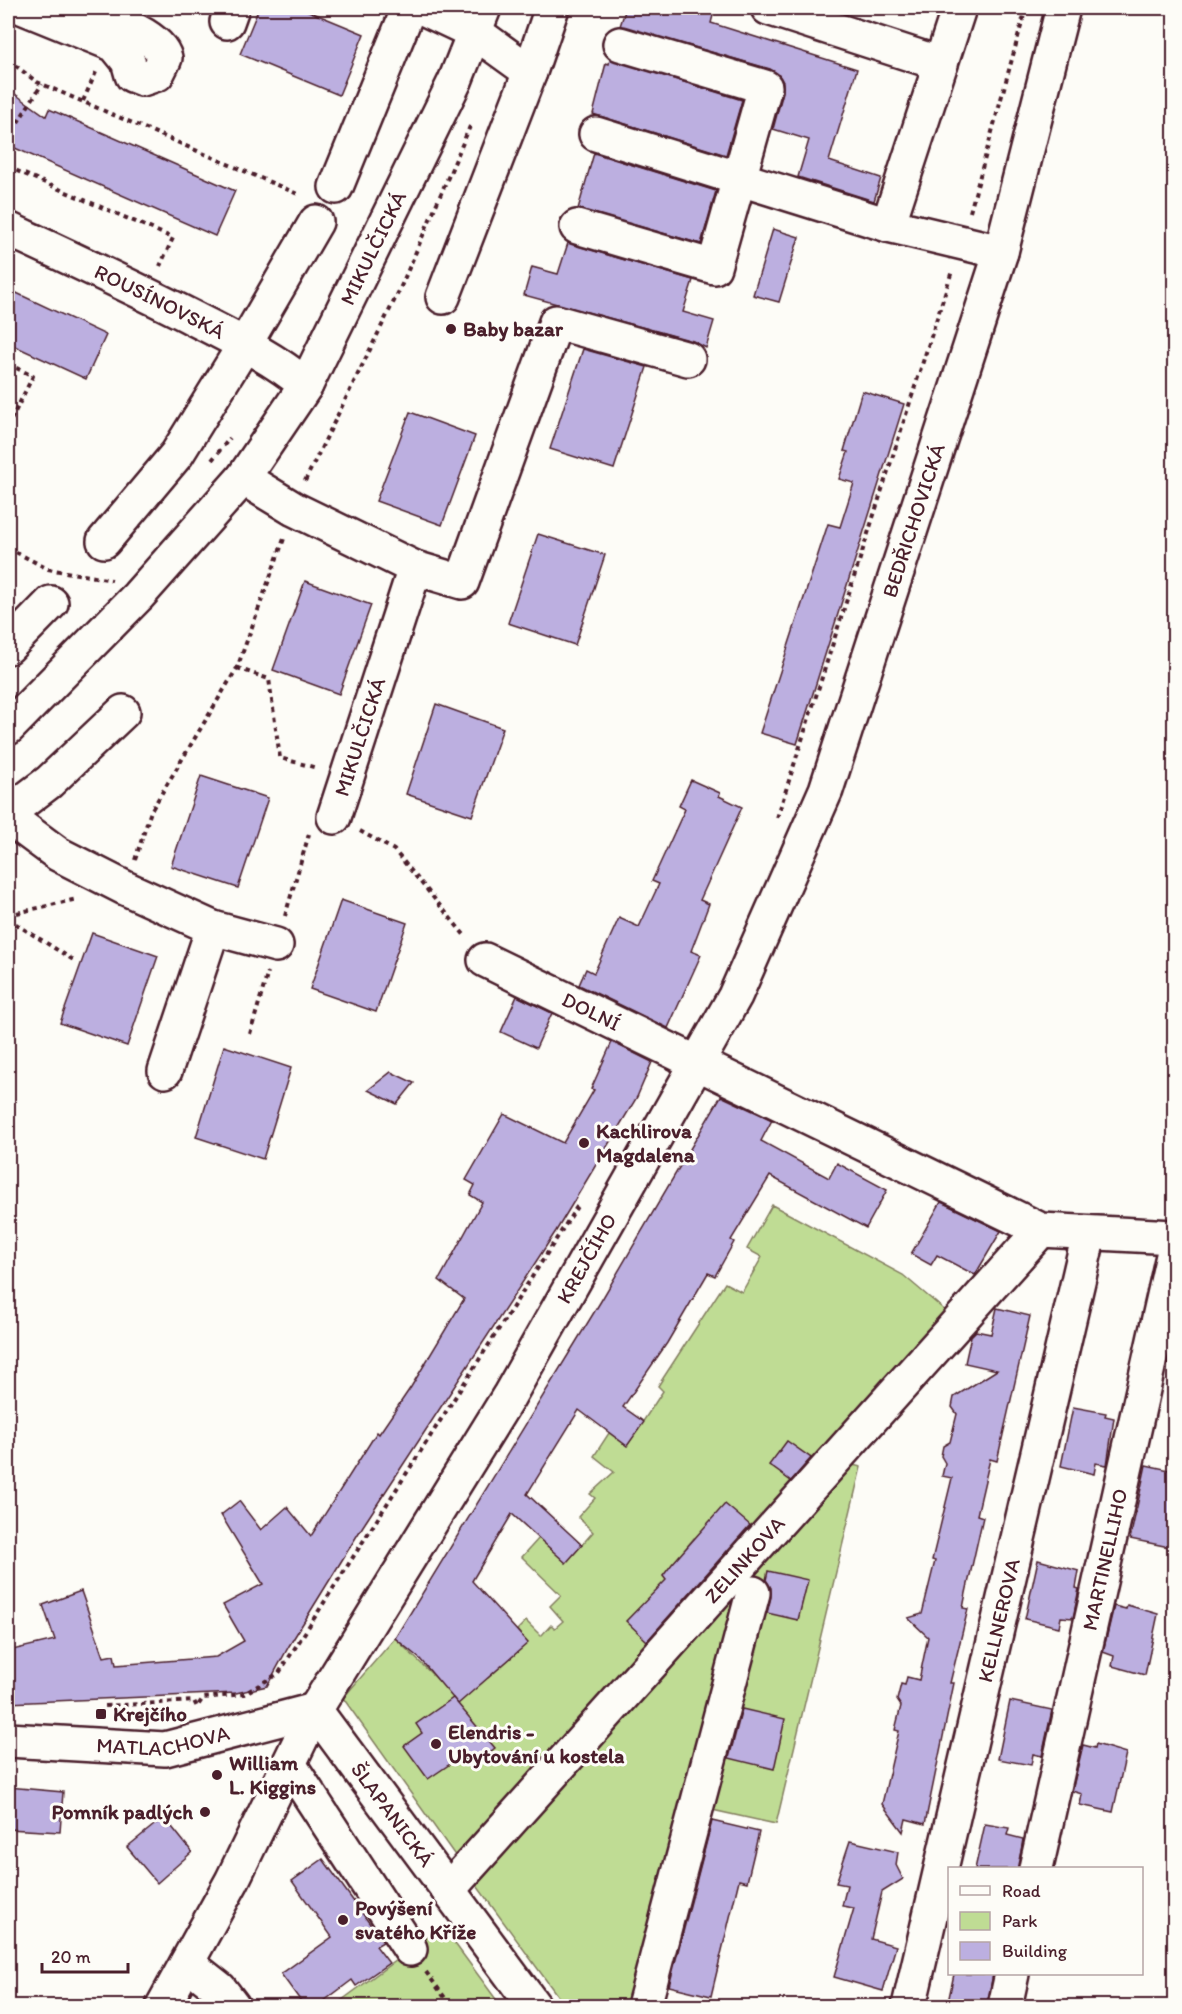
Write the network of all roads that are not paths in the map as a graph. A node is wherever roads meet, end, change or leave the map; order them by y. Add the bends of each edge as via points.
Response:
1 (24, 8) edge
2 (86, 8) edge
3 (409, 8) edge
4 (423, 8) edge
5 (552, 8) edge
6 (768, 8) edge
7 (959, 8) edge
8 (1063, 8) edge
9 (59, 14) edge
10 (480, 20) edge
11 (620, 44) dead end
12 (941, 64) junction
13 (530, 72) junction
14 (596, 134) dead end
15 (739, 178) junction
16 (336, 187) dead end
17 (316, 222) dead end
18 (888, 225) junction
19 (577, 227) dead end
20 (8, 229) edge
21 (1000, 252) junction
22 (443, 297) dead end
23 (245, 344) junction
24 (688, 359) dead end
25 (306, 384) junction
26 (243, 478) junction
27 (104, 541) dead end
28 (415, 568) junction
29 (51, 603) dead end
30 (8, 647) edge
31 (123, 712) dead end
32 (8, 728) edge
33 (826, 790) joint
34 (8, 815) edge
35 (334, 817) road end
36 (213, 928) junction
37 (276, 945) road end
38 (485, 960) road end
39 (698, 1064) junction
40 (165, 1071) dead end
41 (1041, 1230) junction
42 (1089, 1234) junction
43 (1174, 1237) edge
44 (1174, 1251) edge
45 (753, 1593) dead end
46 (315, 1710) junction
47 (8, 1740) edge
48 (289, 1764) junction
49 (1036, 1867) edge
50 (448, 1890) junction
51 (410, 1949) road end
52 (187, 1963) junction
53 (1012, 1975) edge
54 (163, 2007) edge
55 (233, 2007) edge
56 (534, 2007) edge
57 (644, 2007) edge
58 (909, 2007) edge
59 (1005, 2007) edge

1 - 9 street
2 - 9 street via 129,44
3 - 16 street
4 - 10 street
5 - 13 street
6 - 12 street
7 - 12 street
8 - 21 street, BEDŘICHOVICKÁ
10 - 13 street
10 - 25 street, MIKULČICKÁ via 384,231
11 - 15 street via 765,87
12 - 18 street
13 - 22 street
14 - 15 street
15 - 18 street
15 - 19 street via 714,267
17 - 23 street
18 - 21 street
20 - 23 street, ROUSÍNOVSKÁ
21 - 33 street, BEDŘICHOVICKÁ
23 - 25 street, ROUSÍNOVSKÁ via 280,363
23 - 27 street via 177,454
24 - 28 street via 556,322 462,582
25 - 26 street, MIKULČICKÁ
26 - 28 street via 294,509
26 - 32 street, MIKULČICKÁ via 123,612
28 - 35 street, MIKULČICKÁ
29 - 30 street
31 - 34 street
33 - 39 street, KREJČÍHO via 735,996
34 - 36 street via 58,854
36 - 37 street
36 - 40 street
38 - 39 street, DOLNÍ
39 - 41 street, DOLNÍ
39 - 46 street, KREJČÍHO via 509,1396
41 - 42 street
41 - 50 street, ZELINKOVA
42 - 43 street
42 - 58 street, KELLNEROVA
44 - 49 street, MARTINELLIHO
45 - 57 street, ZELINKOVA
46 - 47 street, MATLACHOVA via 165,1749
46 - 48 street, KREJČÍHO
46 - 50 street, ŠLAPANICKÁ
48 - 51 street
48 - 52 street, KREJČÍHO
50 - 56 street, ŠLAPANICKÁ
52 - 54 street, KREJČÍHO
52 - 55 street via 220,1989
53 - 59 street

